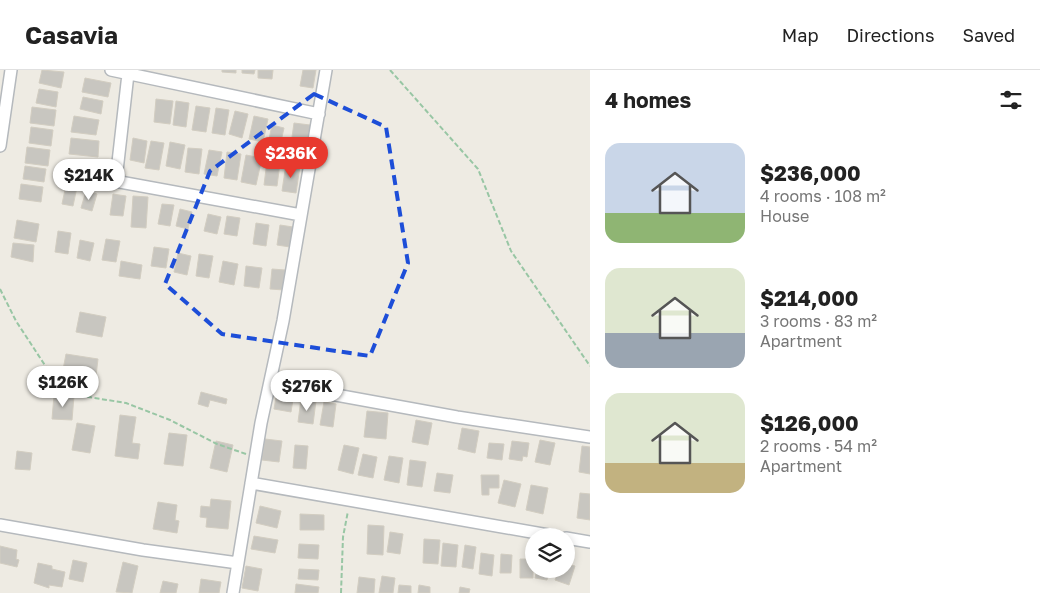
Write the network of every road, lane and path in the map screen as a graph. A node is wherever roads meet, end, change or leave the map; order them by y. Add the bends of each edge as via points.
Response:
1 (11, 70) edge
2 (111, 70) edge
3 (326, 70) edge
4 (390, 70) edge
5 (128, 74) junction
6 (319, 114) junction
7 (0, 146) edge
8 (301, 215) junction
9 (0, 289) edge
10 (590, 366) edge
11 (270, 383) junction
12 (590, 437) edge
13 (255, 457) junction
14 (251, 483) junction
15 (350, 500) junction
16 (0, 524) edge
17 (525, 531) edge
18 (575, 540) edge
19 (590, 542) edge
20 (238, 563) junction
21 (233, 593) edge
22 (341, 593) edge

1 - 7 street
2 - 5 street
3 - 6 street
4 - 10 path via 478,168 511,251
5 - 6 street
5 - 8 street via 117,171 120,182
6 - 8 street
8 - 11 street
9 - 13 path via 16,321 50,373 82,396 126,403 170,420 217,444
11 - 12 street via 457,418
11 - 13 street
13 - 14 street
14 - 15 street
14 - 20 street
15 - 17 street
15 - 22 path
16 - 20 street via 142,550
18 - 19 street
20 - 21 street

